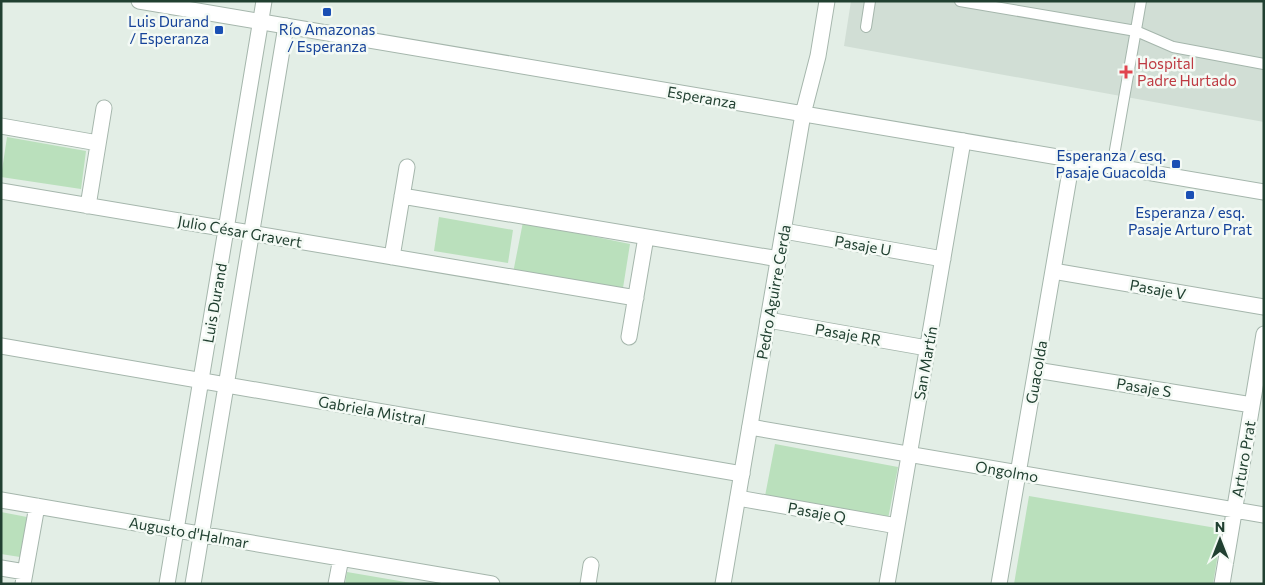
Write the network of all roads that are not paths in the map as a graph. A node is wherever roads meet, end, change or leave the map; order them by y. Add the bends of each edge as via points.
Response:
1 (140, 1) edge
2 (264, 1) edge
3 (827, 1) edge
4 (870, 1) edge
5 (960, 1) edge
6 (1141, 1) edge
7 (261, 22) junction
8 (286, 26) junction
9 (866, 27) dead end
10 (1136, 32) junction
11 (1264, 64) edge
12 (104, 108) dead end
13 (803, 114) junction
14 (1, 126) edge
15 (963, 142) junction
16 (98, 143) junction
17 (1072, 160) junction
18 (407, 167) dead end
19 (1112, 167) junction
20 (1, 191) edge
21 (1264, 192) edge
22 (402, 196) junction
23 (88, 206) junction
24 (226, 229) junction
25 (784, 231) junction
26 (251, 233) junction
27 (646, 237) junction
28 (392, 256) junction
29 (778, 259) junction
30 (943, 259) junction
31 (1053, 271) junction
32 (636, 298) junction
33 (1264, 307) edge
34 (768, 320) junction
35 (1264, 334) edge
36 (629, 336) dead end
37 (1, 346) edge
38 (927, 348) junction
39 (1036, 370) junction
40 (201, 380) junction
41 (226, 385) junction
42 (1252, 405) junction
43 (750, 427) junction
44 (909, 454) junction
45 (1018, 473) junction
46 (742, 474) junction
47 (738, 498) junction
48 (1, 500) edge
49 (37, 506) junction
50 (1234, 510) junction
51 (1264, 515) edge
52 (897, 526) junction
53 (176, 530) junction
54 (201, 534) junction
55 (341, 558) junction
56 (592, 565) dead end
57 (1, 568) edge
58 (24, 578) edge
59 (167, 584) edge
60 (193, 584) edge
61 (336, 584) edge
62 (492, 584) edge
63 (588, 584) edge
64 (723, 584) edge
65 (887, 584) edge
66 (999, 584) edge
67 (1222, 584) edge

1 - 7 street, Esperanza
2 - 7 street, Luis Durand
3 - 13 street, Pedro Aguirre Cerda via 818,56
4 - 9 lane
5 - 10 lane
6 - 10 lane
7 - 8 street, Esperanza
7 - 24 street, Luis Durand
8 - 13 street, Esperanza
8 - 26 street, Luis Durand
10 - 11 lane via 1173,47
10 - 19 lane
12 - 16 street
13 - 15 street, Esperanza
13 - 25 street, Pedro Aguirre Cerda
14 - 16 street
15 - 17 street, Esperanza
15 - 30 street, San Martín
16 - 23 street
17 - 19 street, Esperanza
17 - 31 street, Guacolda
18 - 22 street
19 - 21 street, Esperanza
20 - 23 street, Julio César Gravert
22 - 27 street
22 - 28 street
23 - 24 street, Julio César Gravert
24 - 26 street, Julio César Gravert
24 - 40 street, Luis Durand
25 - 29 street, Pedro Aguirre Cerda
25 - 30 street, Pasaje U
26 - 28 street, Julio César Gravert
26 - 41 street, Luis Durand
27 - 29 street
27 - 32 street
28 - 32 street, Julio César Gravert
29 - 34 street, Pedro Aguirre Cerda
30 - 38 street, San Martín
31 - 33 street, Pasaje V
31 - 39 street, Guacolda
32 - 36 street
34 - 38 street, Pasaje RR
34 - 43 street, Pedro Aguirre Cerda
35 - 42 street, Arturo Prat
37 - 40 street, Gabriela Mistral
38 - 44 street, San Martín
39 - 42 street, Pasaje S
39 - 45 street, Guacolda
40 - 41 street, Gabriela Mistral
40 - 53 street, Luis Durand
41 - 46 street, Gabriela Mistral
41 - 54 street, Luis Durand
42 - 50 street, Arturo Prat
43 - 44 street, Ongolmo
43 - 46 street, Pedro Aguirre Cerda
44 - 45 street, Ongolmo
44 - 52 street, San Martín
45 - 50 street, Ongolmo
45 - 66 street, Guacolda
46 - 47 street, Pedro Aguirre Cerda
47 - 52 street, Pasaje Q
47 - 64 street, Pedro Aguirre Cerda
48 - 49 street, Augusto d'Halmar
49 - 53 street, Augusto d'Halmar
49 - 58 street
50 - 51 street, Ongolmo
50 - 67 street, Arturo Prat
52 - 65 street, San Martín
53 - 54 street, Augusto d'Halmar
53 - 59 street, Luis Durand
54 - 55 street, Augusto d'Halmar
54 - 60 street, Luis Durand
55 - 61 street
55 - 62 street, Augusto d'Halmar
56 - 63 street
57 - 58 street

